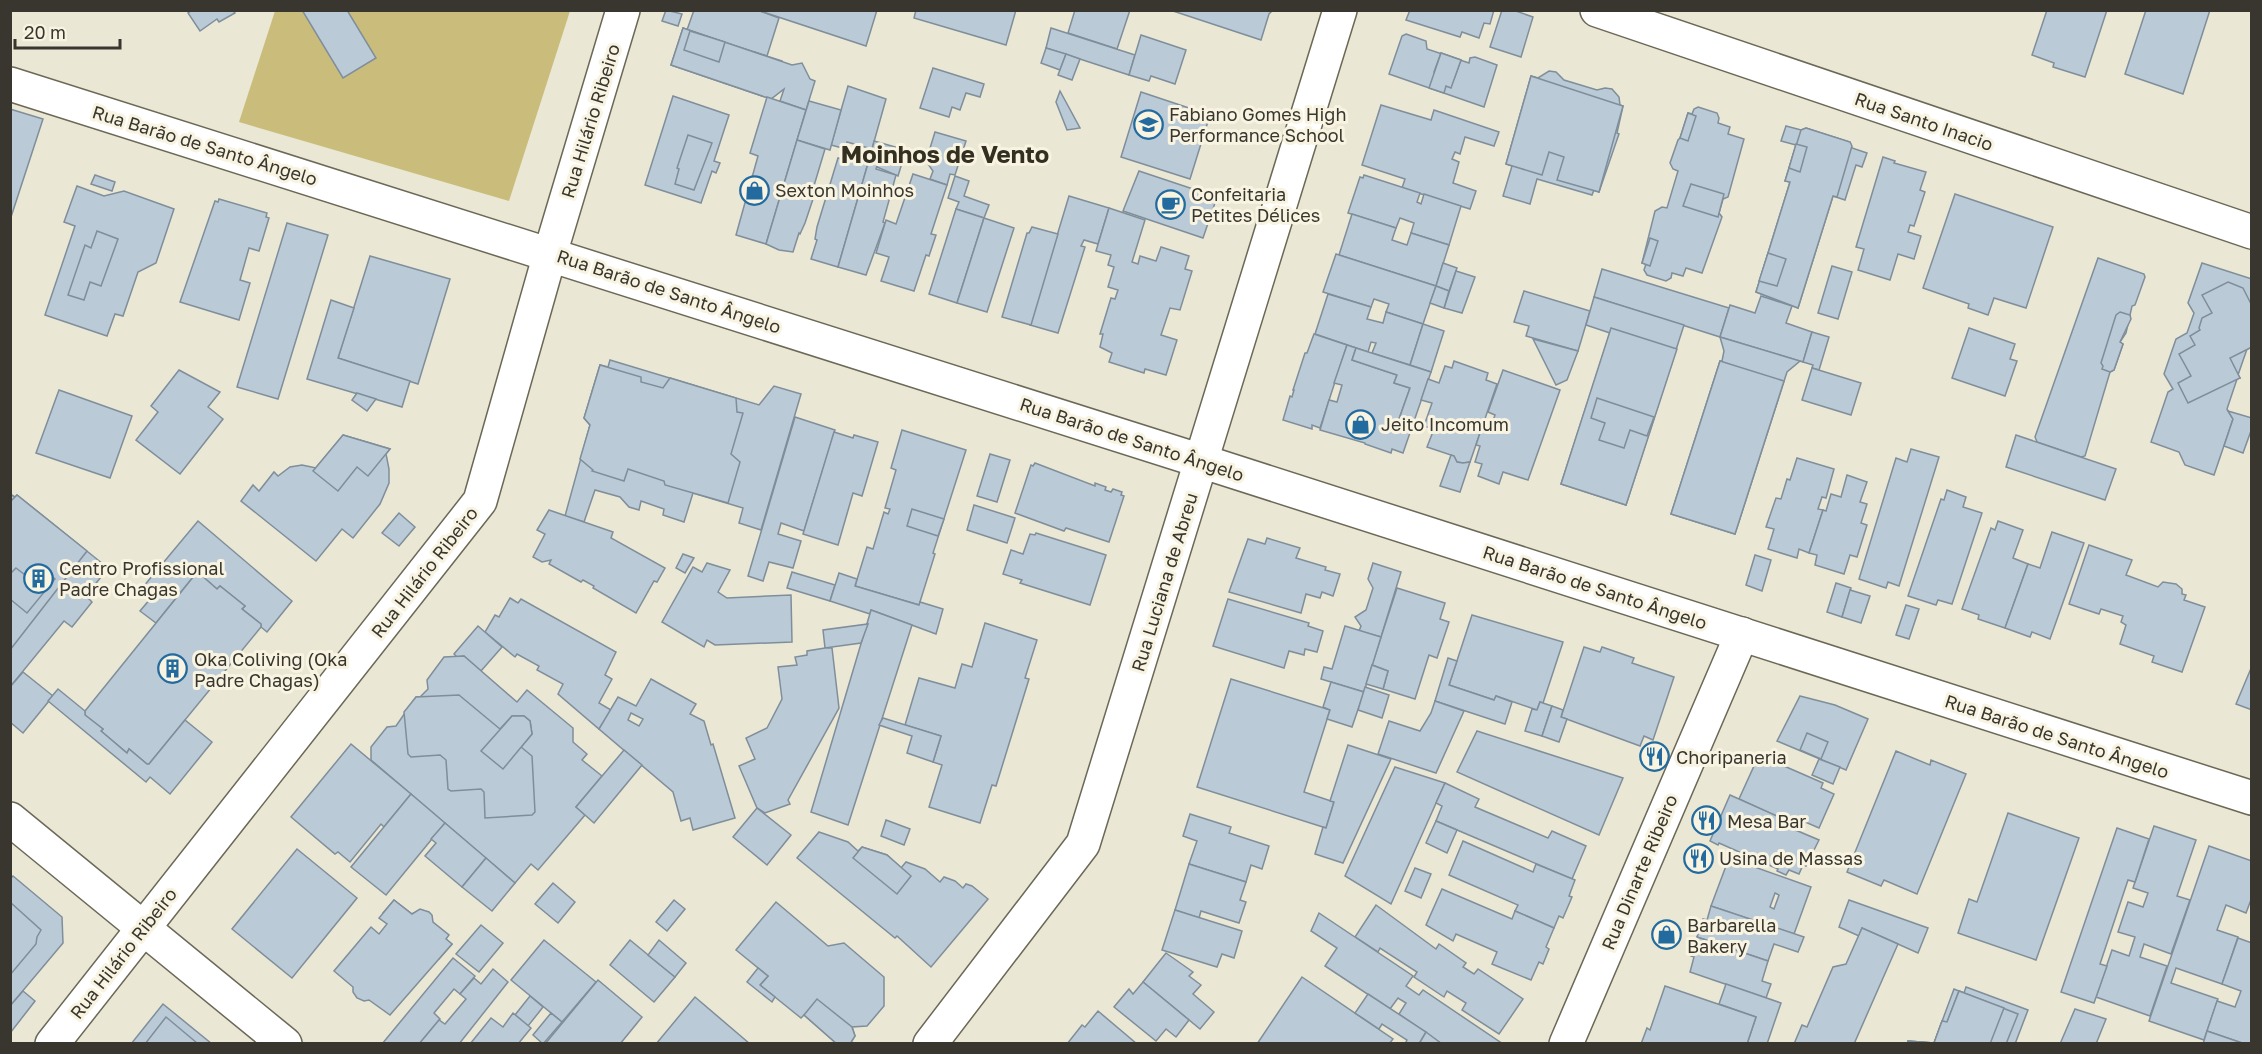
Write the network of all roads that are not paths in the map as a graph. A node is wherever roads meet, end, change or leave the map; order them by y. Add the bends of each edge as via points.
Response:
1 (624, 10) edge
2 (1340, 10) edge
3 (1597, 10) edge
4 (10, 84) edge
5 (2252, 232) edge
6 (550, 254) junction
7 (1201, 461) junction
8 (1742, 634) junction
9 (2252, 798) edge
10 (10, 819) edge
11 (143, 927) junction
12 (52, 1044) edge
13 (285, 1044) edge
14 (930, 1044) edge
15 (1566, 1044) edge

1 - 6 street, Rua Hilário Ribeiro
2 - 7 street, Rua Luciana de Abreu
3 - 5 street, Rua Santo Inacio
4 - 6 street, Rua Barão de Santo Ângelo
6 - 7 street, Rua Barão de Santo Ângelo
6 - 11 street, Rua Hilário Ribeiro via 480,501
7 - 8 street, Rua Barão de Santo Ângelo
7 - 14 street, Rua Luciana de Abreu via 1083,844
8 - 9 street, Rua Barão de Santo Ângelo
8 - 15 street, Rua Dinarte Ribeiro
10 - 11 street
11 - 12 street, Rua Hilário Ribeiro
11 - 13 street

